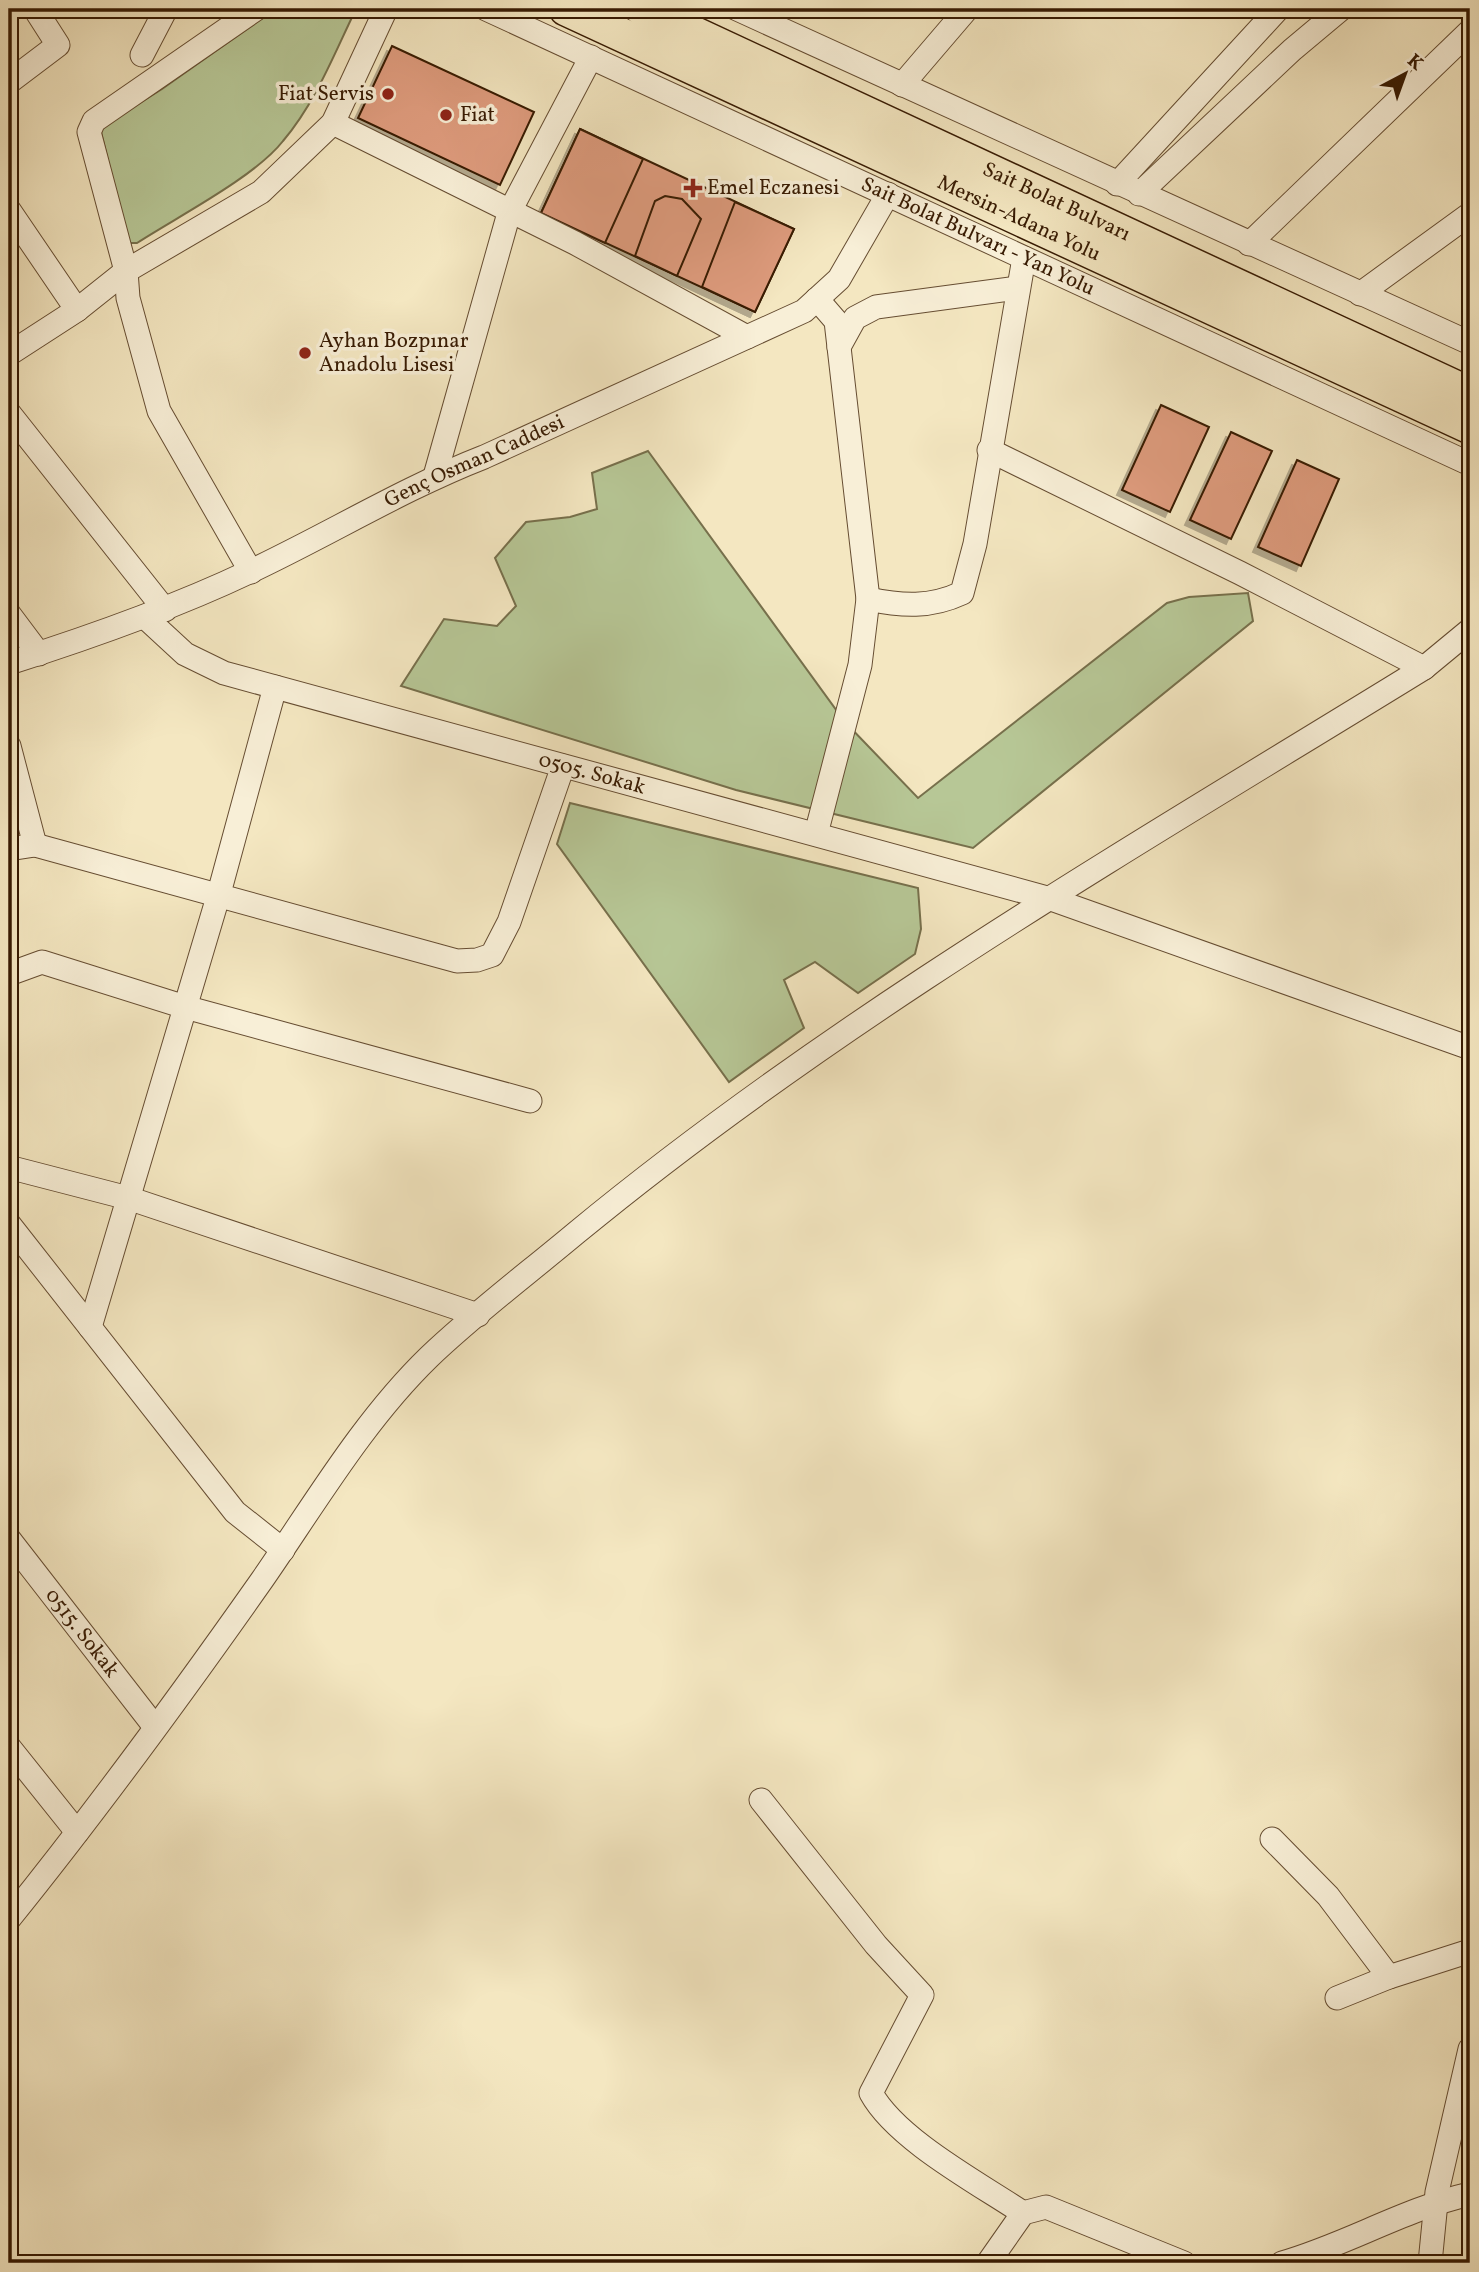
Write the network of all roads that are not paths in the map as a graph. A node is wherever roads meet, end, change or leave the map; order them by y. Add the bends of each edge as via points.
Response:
1 (35, 9) edge
2 (166, 9) edge
3 (256, 9) edge
4 (386, 9) edge
5 (486, 9) edge
6 (566, 9) edge
7 (642, 9) edge
8 (737, 9) edge
9 (967, 9) edge
10 (1278, 9) edge
11 (1341, 9) edge
12 (1470, 31) edge
13 (142, 55) dead end
14 (591, 57) junction
15 (9, 82) edge
16 (902, 85) junction
17 (333, 123) junction
18 (1117, 184) junction
19 (888, 194) junction
20 (1139, 194) junction
21 (9, 210) edge
22 (509, 213) junction
23 (1470, 214) edge
24 (1249, 244) junction
25 (1024, 258) junction
26 (126, 271) junction
27 (1018, 288) junction
28 (1360, 294) junction
29 (817, 299) junction
30 (77, 310) junction
31 (747, 337) junction
32 (1470, 343) edge
33 (839, 348) junction
34 (9, 354) edge
35 (1470, 394) edge
36 (9, 413) edge
37 (1470, 427) edge
38 (989, 450) junction
39 (1470, 464) edge
40 (435, 476) junction
41 (251, 572) junction
42 (868, 599) junction
43 (9, 614) edge
44 (156, 614) junction
45 (1470, 630) edge
46 (39, 654) junction
47 (9, 663) edge
48 (1424, 668) junction
49 (275, 687) junction
50 (9, 746) edge
51 (563, 766) junction
52 (816, 834) junction
53 (35, 845) junction
54 (9, 849) edge
55 (218, 897) junction
56 (1051, 899) junction
57 (9, 974) edge
58 (185, 1007) junction
59 (1470, 1048) edge
60 (530, 1101) dead end
61 (9, 1173) edge
62 (128, 1198) junction
63 (9, 1224) edge
64 (478, 1315) junction
65 (90, 1328) junction
66 (9, 1539) edge
67 (283, 1550) junction
68 (155, 1727) junction
69 (9, 1747) edge
70 (761, 1800) dead end
71 (77, 1832) junction
72 (1272, 1839) dead end
73 (9, 1919) edge
74 (1470, 1951) edge
75 (1389, 1977) junction
76 (1337, 1998) dead end
77 (1470, 2049) edge
78 (1470, 2194) edge
79 (1436, 2202) junction
80 (1023, 2213) junction
81 (988, 2263) edge
82 (1184, 2263) edge
83 (1282, 2263) edge
84 (1430, 2263) edge

1 - 15 street via 58,45
2 - 13 street
3 - 26 street via 94,121 89,132
4 - 17 street
5 - 14 street, Sait Bolat Bulvarı - Yan Yolu
6 - 37 highway, Mersin-Adana Yolu
7 - 35 highway, Sait Bolat Bulvarı
8 - 16 street
9 - 16 street
10 - 18 street
11 - 20 street
12 - 24 street
14 - 19 street, Sait Bolat Bulvarı - Yan Yolu
14 - 22 street
16 - 18 street
17 - 22 street
17 - 26 street via 261,192
18 - 20 street
19 - 25 street, Sait Bolat Bulvarı - Yan Yolu
19 - 29 street, Genç Osman Caddesi via 839,278
20 - 24 street
21 - 30 street
22 - 31 street via 659,287
22 - 40 street
23 - 28 street
24 - 28 street
25 - 27 street
25 - 39 street, Sait Bolat Bulvarı - Yan Yolu
26 - 30 street
26 - 41 street via 128,298 159,411
27 - 33 street via 876,307 855,318
27 - 38 street
28 - 32 street
29 - 31 street, Genç Osman Caddesi via 804,311
29 - 33 street via 836,321
30 - 34 street
31 - 40 street, Genç Osman Caddesi
33 - 42 street
36 - 44 street, 0505. Sokak
38 - 42 street via 975,544 962,593 942,603 905,607
38 - 48 street
40 - 41 street, Genç Osman Caddesi
41 - 44 street, Genç Osman Caddesi
42 - 52 street via 860,665
43 - 46 street
44 - 46 street, Genç Osman Caddesi
44 - 49 street, 0505. Sokak via 185,654 224,673
45 - 48 street
46 - 47 street, Genç Osman Caddesi
48 - 56 street
49 - 51 street, 0505. Sokak
49 - 55 street
50 - 53 street
51 - 52 street, 0505. Sokak
51 - 55 street via 509,922 492,955 457,961
52 - 56 street, 0505. Sokak
53 - 54 street
53 - 55 street
55 - 58 street
56 - 59 street, 0505. Sokak
56 - 64 street via 832,1039 674,1154
57 - 58 street via 42,962
58 - 60 street
58 - 62 street
61 - 62 street via 16,1169
62 - 64 street
62 - 65 street
63 - 65 street
64 - 67 street via 428,1359 375,1419
65 - 67 street via 235,1512
66 - 68 street, 0515. Sokak
67 - 68 street
68 - 71 street
69 - 71 street
70 - 80 street via 876,1945 922,1995 871,2093 881,2112 939,2158
71 - 73 street
72 - 75 street via 1328,1896
74 - 75 street
75 - 76 street
77 - 79 street
78 - 79 street
79 - 83 street
79 - 84 street
80 - 81 street
80 - 82 street via 1046,2207

